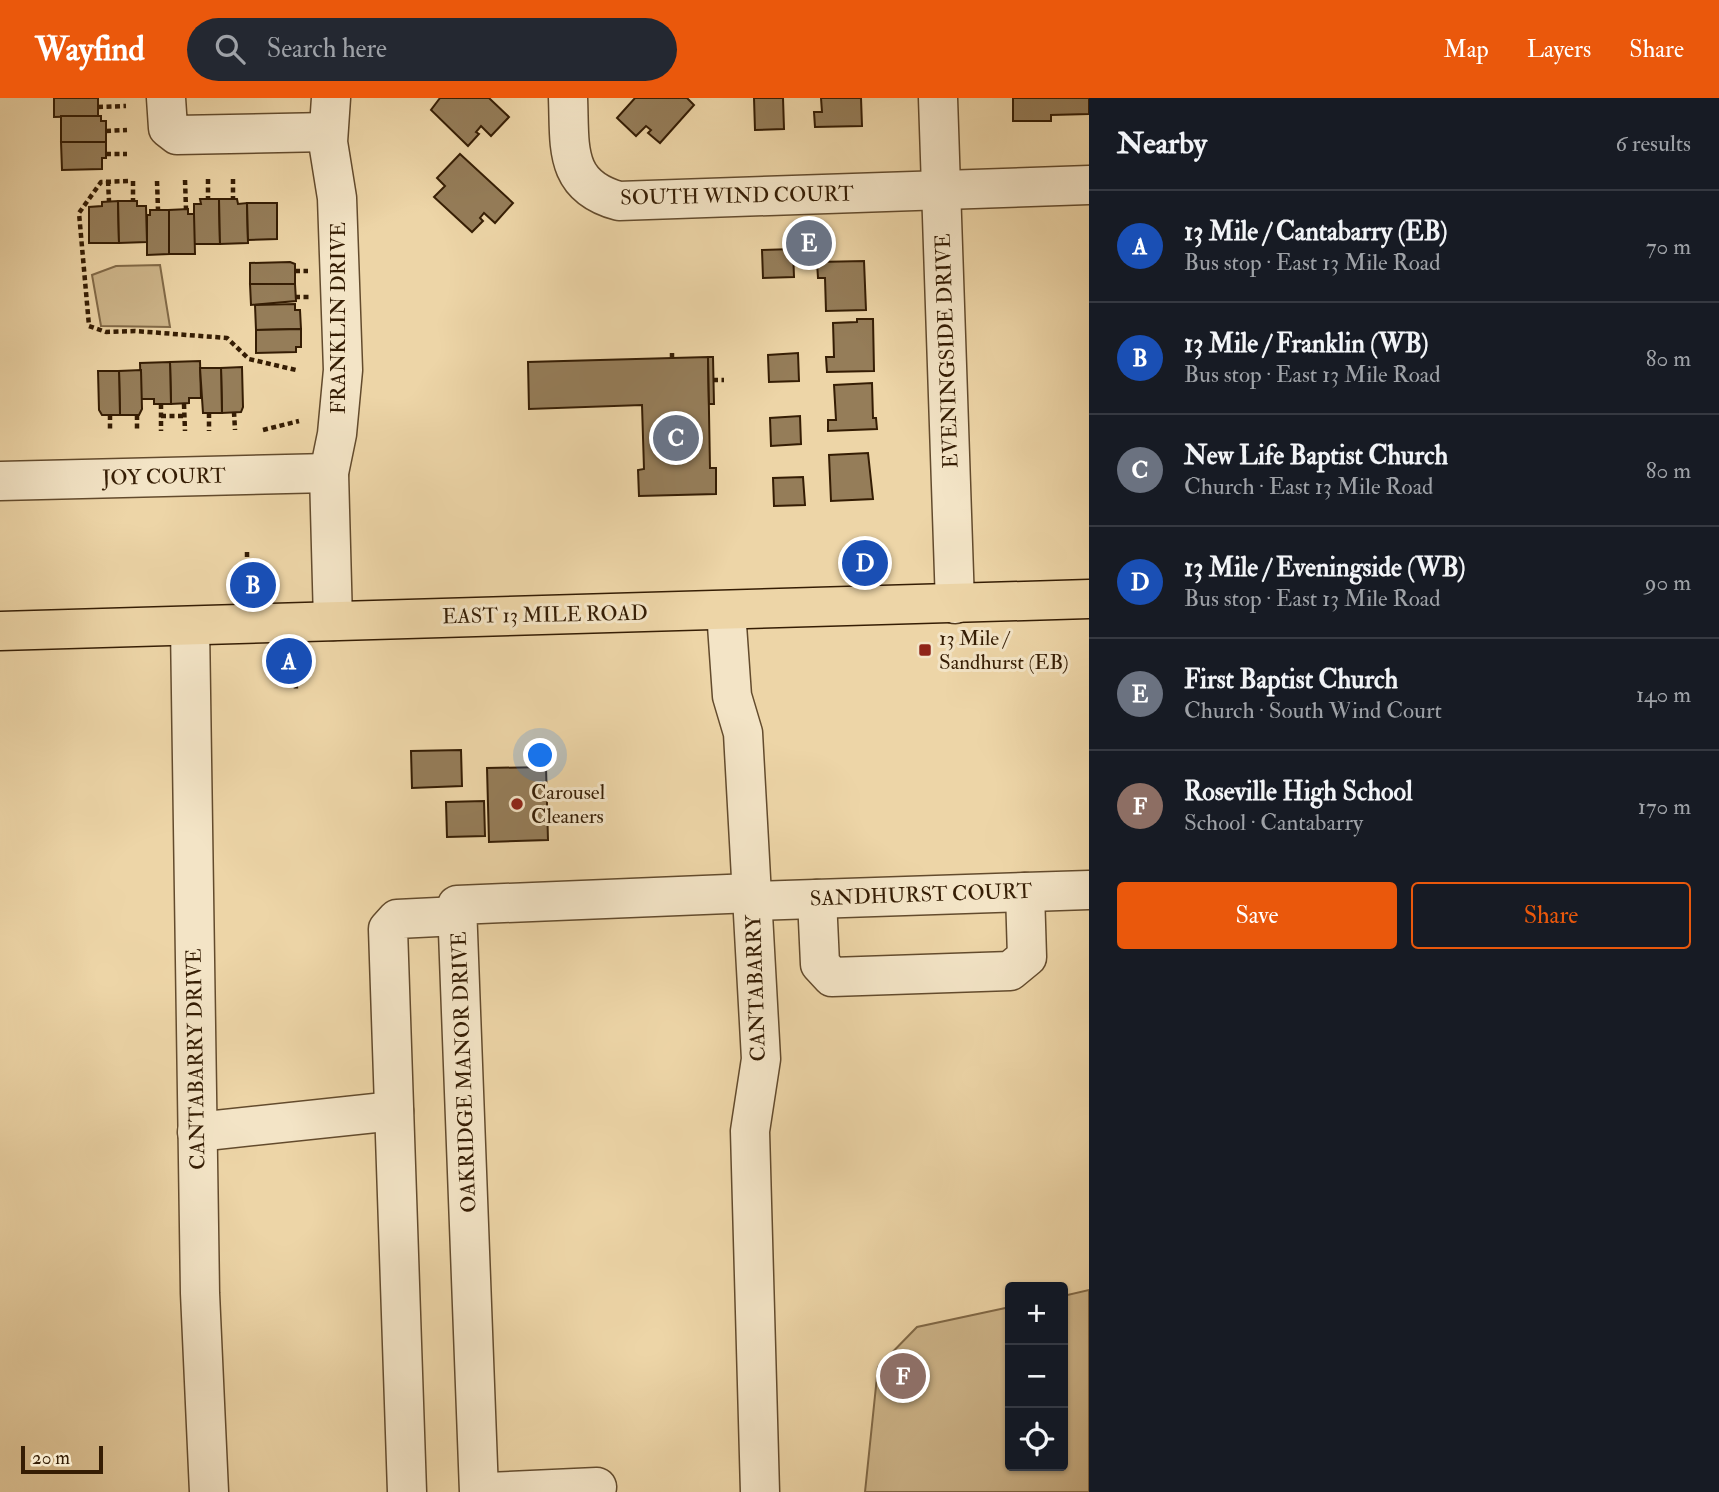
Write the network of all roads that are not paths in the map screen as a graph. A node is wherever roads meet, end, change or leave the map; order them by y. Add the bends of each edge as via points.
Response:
1 (166, 98) edge
2 (568, 98) edge
3 (939, 98) edge
4 (330, 115) edge
5 (1089, 185) edge
6 (942, 191) junction
7 (329, 473) junction
8 (0, 481) edge
9 (1089, 598) edge
10 (955, 604) junction
11 (726, 611) junction
12 (333, 621) junction
13 (190, 626) junction
14 (0, 631) edge
15 (1089, 890) edge
16 (1025, 892) junction
17 (752, 897) junction
18 (817, 898) junction
19 (458, 916) junction
20 (394, 1111) junction
21 (197, 1132) junction
22 (597, 1487) dead end
23 (209, 1492) edge
24 (407, 1492) edge
25 (479, 1492) edge
26 (488, 1492) edge
27 (760, 1492) edge

1 - 4 street via 168,128 177,135
2 - 6 street, SOUTH WIND COURT via 570,149 578,176 603,197 619,201
3 - 6 street, EVENINGSIDE DRIVE
4 - 7 street, FRANKLIN DRIVE via 343,370
5 - 6 street
6 - 10 street, EVENINGSIDE DRIVE
7 - 8 street, JOY COURT
7 - 12 street, FRANKLIN DRIVE
9 - 10 main road, EAST 13 MILE ROAD
10 - 11 main road, EAST 13 MILE ROAD
11 - 12 main road, EAST 13 MILE ROAD
11 - 17 street, CANTABARRY via 732,696 743,733
12 - 13 main road, EAST 13 MILE ROAD
13 - 14 main road, EAST 13 MILE ROAD
13 - 21 street, CANTABARRY DRIVE
15 - 16 street, SANDHURST COURT
16 - 18 street, SANDHURST COURT
16 - 18 street via 1027,957 1010,971 832,977 820,964
17 - 18 street, SANDHURST COURT
17 - 19 street, OAKRIDGE MANOR DRIVE via 457,905
17 - 27 street, CANTABARRY via 761,1059 750,1131
19 - 20 street via 397,919 388,929
19 - 25 street, OAKRIDGE MANOR DRIVE
20 - 21 street
20 - 24 street
21 - 23 street, CANTABARRY DRIVE
22 - 26 street

